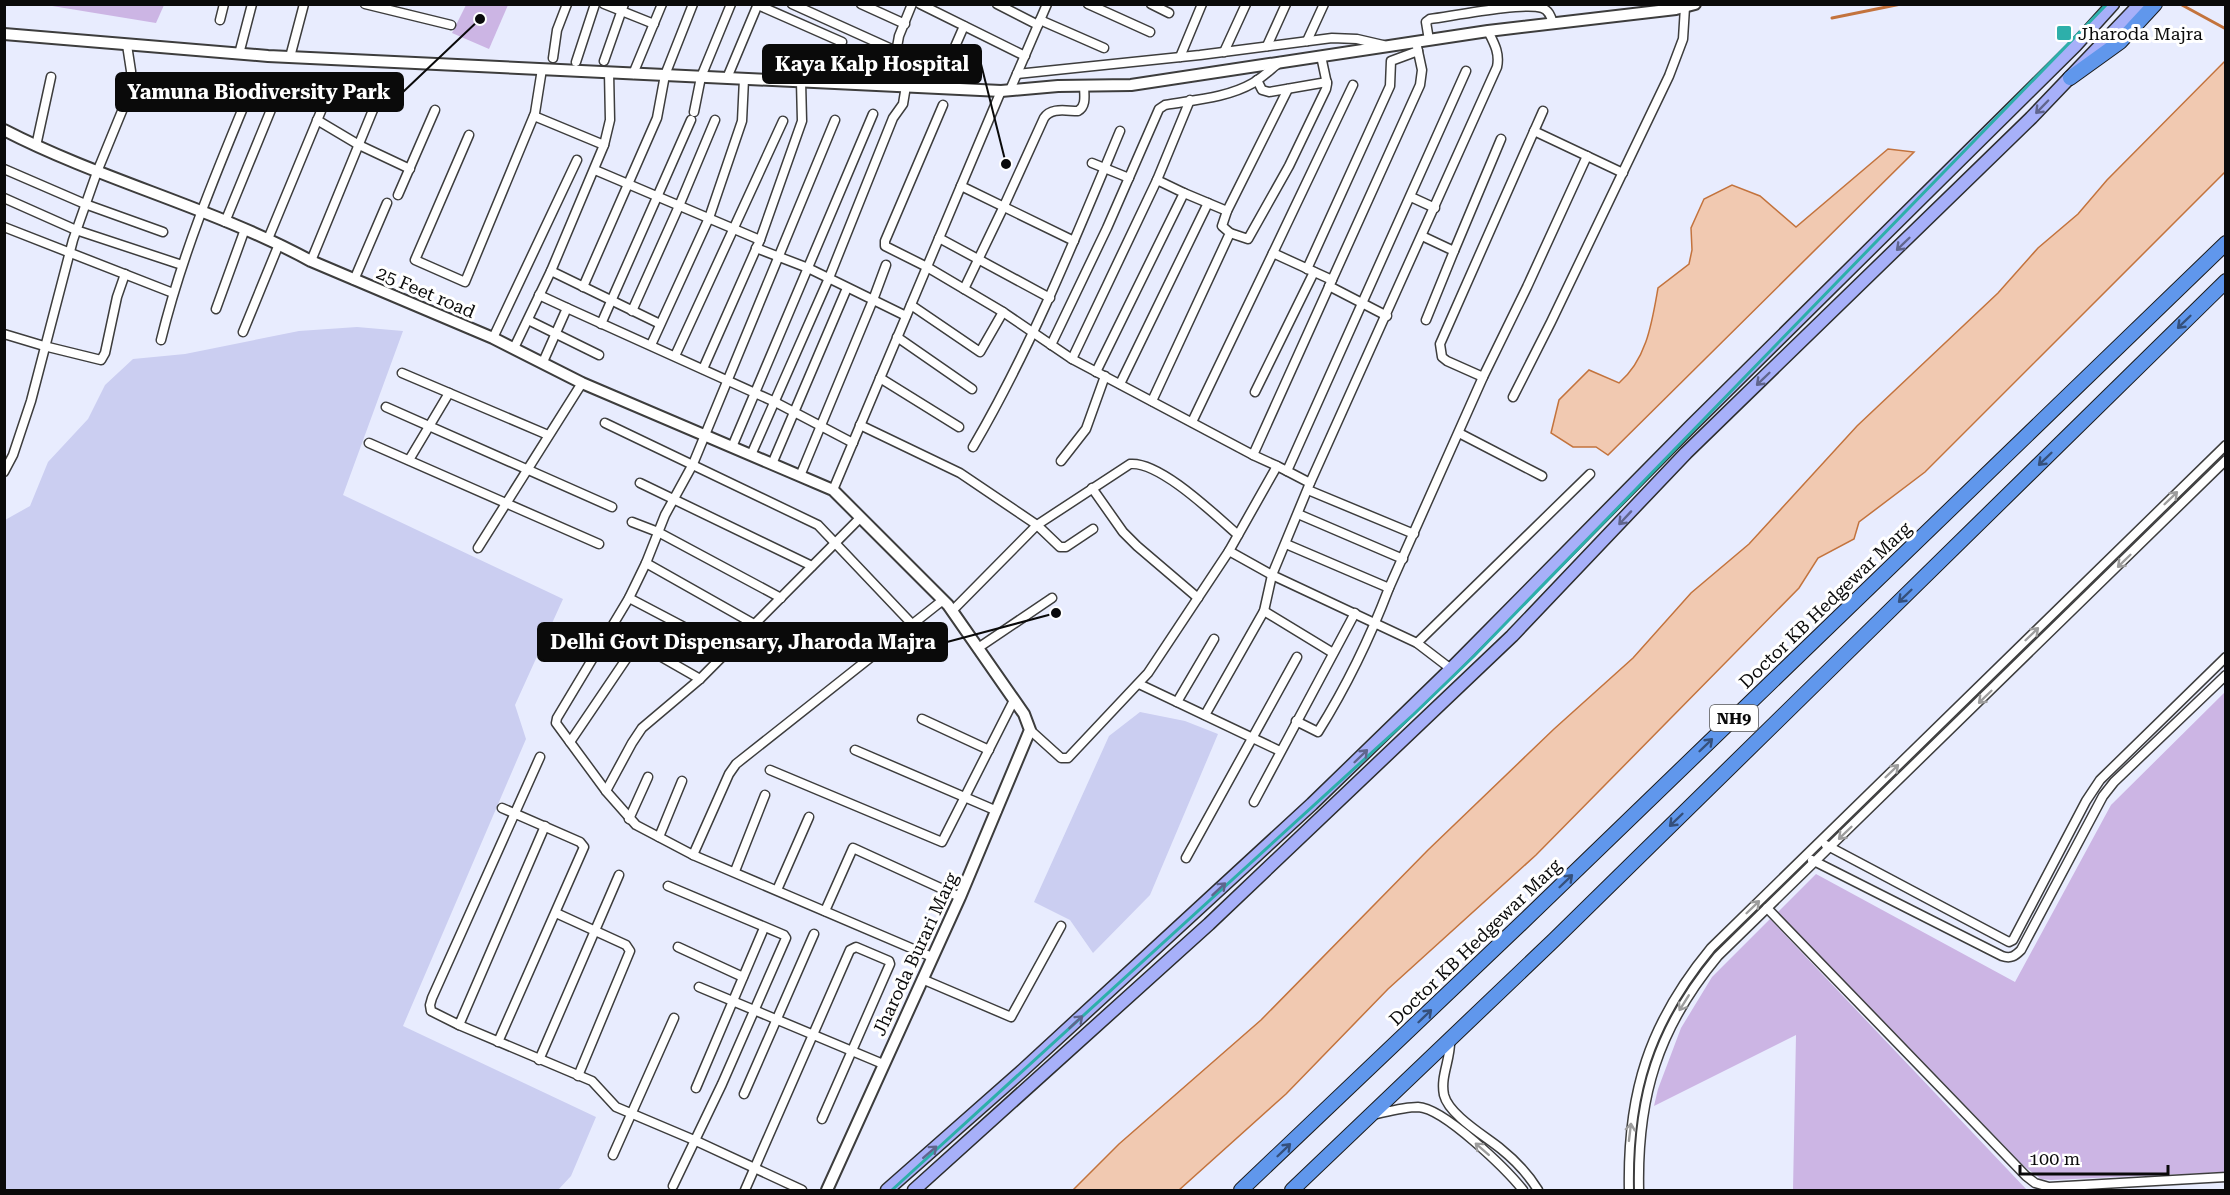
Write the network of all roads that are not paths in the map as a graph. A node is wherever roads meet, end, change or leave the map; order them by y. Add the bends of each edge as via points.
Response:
1 (224, 4) edge
2 (252, 4) edge
3 (304, 4) edge
4 (365, 4) edge
5 (567, 4) edge
6 (595, 4) edge
7 (604, 4) edge
8 (662, 4) edge
9 (693, 4) edge
10 (730, 4) edge
11 (792, 4) edge
12 (861, 4) edge
13 (912, 4) edge
14 (920, 4) edge
15 (997, 4) edge
16 (1047, 4) edge
17 (1088, 4) edge
18 (1151, 4) edge
19 (1202, 4) edge
20 (1246, 4) edge
21 (1286, 4) edge
22 (1324, 4) edge
23 (2113, 4) edge
24 (2140, 4) edge
25 (2155, 4) edge
26 (758, 5) edge
27 (1524, 6) edge
28 (1690, 6) edge
29 (1666, 7) edge
30 (622, 8) edge
31 (1169, 13) dead end
32 (220, 20) dead end
33 (1039, 22) junction
34 (1553, 23) junction
35 (654, 24) junction
36 (905, 24) junction
37 (451, 25) dead end
38 (964, 26) junction
39 (1488, 31) junction
40 (1150, 32) dead end
41 (4, 34) edge
42 (1429, 40) junction
43 (1307, 41) junction
44 (842, 42) dead end
45 (127, 45) junction
46 (1267, 46) junction
47 (1386, 46) junction
48 (1417, 46) junction
49 (1104, 48) dead end
50 (896, 51) junction
51 (1224, 52) junction
52 (239, 54) junction
53 (1025, 56) junction
54 (1321, 56) junction
55 (290, 57) junction
56 (1180, 57) junction
57 (553, 58) dead end
58 (604, 61) dead end
59 (576, 62) dead end
60 (1280, 62) junction
61 (542, 69) junction
62 (892, 70) junction
63 (1466, 71) dead end
64 (609, 72) junction
65 (633, 74) junction
66 (1017, 74) junction
67 (665, 75) junction
68 (51, 77) dead end
69 (701, 77) junction
70 (727, 78) junction
71 (2070, 78) junction
72 (744, 79) junction
73 (1257, 80) junction
74 (801, 81) junction
75 (1327, 84) junction
76 (1353, 85) dead end
77 (890, 86) junction
78 (906, 86) junction
79 (1084, 86) junction
80 (1288, 89) junction
81 (250, 91) dead end
82 (1005, 91) junction
83 (277, 95) dead end
84 (326, 99) dead end
85 (375, 105) dead end
86 (943, 105) dead end
87 (1187, 107) junction
88 (435, 110) dead end
89 (1543, 111) dead end
90 (535, 112) junction
91 (873, 114) dead end
92 (317, 120) junction
93 (715, 120) dead end
94 (835, 120) dead end
95 (783, 121) dead end
96 (4, 130) edge
97 (1120, 131) dead end
98 (1534, 131) junction
99 (469, 135) dead end
100 (1501, 139) dead end
101 (359, 145) junction
102 (604, 145) junction
103 (36, 146) junction
104 (1587, 156) junction
105 (577, 160) dead end
106 (1092, 163) dead end
107 (1104, 168) junction
108 (4, 169) edge
109 (410, 169) junction
110 (595, 170) junction
111 (97, 172) junction
112 (1623, 173) junction
113 (1129, 178) junction
114 (1157, 180) junction
115 (628, 184) junction
116 (961, 186) junction
117 (1184, 193) junction
118 (398, 195) dead end
119 (658, 197) junction
120 (1411, 197) junction
121 (4, 198) edge
122 (387, 203) dead end
123 (1208, 203) junction
124 (85, 204) junction
125 (679, 206) junction
126 (1004, 206) junction
127 (1435, 208) junction
128 (1227, 211) junction
129 (200, 213) junction
130 (709, 218) junction
131 (225, 222) junction
132 (4, 227) edge
133 (245, 229) junction
134 (733, 229) junction
135 (76, 230) junction
136 (163, 232) dead end
137 (1230, 233) junction
138 (1422, 236) junction
139 (939, 238) junction
140 (268, 239) junction
141 (1074, 241) junction
142 (2226, 243) edge
143 (279, 244) junction
144 (758, 244) junction
145 (1454, 251) junction
146 (69, 253) junction
147 (1273, 253) junction
148 (779, 257) junction
149 (978, 259) junction
150 (311, 261) junction
151 (182, 265) junction
152 (886, 265) dead end
153 (927, 267) junction
154 (808, 268) junction
155 (550, 271) junction
156 (1311, 271) junction
157 (125, 274) junction
158 (829, 278) junction
159 (354, 280) junction
160 (2226, 281) edge
161 (1331, 283) junction
162 (583, 287) junction
163 (847, 288) junction
164 (964, 289) junction
165 (173, 293) junction
166 (539, 295) junction
167 (1050, 298) junction
168 (873, 300) junction
169 (612, 301) junction
170 (1363, 304) junction
171 (911, 305) junction
172 (567, 308) junction
173 (216, 309) dead end
174 (632, 311) junction
175 (1003, 312) junction
176 (906, 316) junction
177 (1387, 316) junction
178 (528, 320) junction
179 (1426, 320) dead end
180 (601, 324) junction
181 (660, 324) junction
182 (243, 332) dead end
183 (1033, 333) junction
184 (4, 334) edge
185 (556, 334) junction
186 (897, 337) junction
187 (494, 338) junction
188 (161, 340) dead end
189 (651, 345) junction
190 (1051, 345) junction
191 (44, 346) junction
192 (514, 348) junction
193 (599, 355) dead end
194 (675, 356) junction
195 (1072, 359) junction
196 (543, 362) junction
197 (704, 369) junction
198 (402, 373) dead end
199 (1100, 374) junction
200 (1483, 377) junction
201 (880, 378) junction
202 (729, 380) junction
203 (582, 383) junction
204 (1120, 384) junction
205 (972, 389) dead end
206 (1255, 392) dead end
207 (449, 393) junction
208 (755, 393) junction
209 (1513, 397) dead end
210 (1152, 401) junction
211 (776, 402) junction
212 (386, 407) dead end
213 (796, 412) junction
214 (1192, 422) junction
215 (605, 423) dead end
216 (860, 425) junction
217 (429, 426) junction
218 (821, 426) junction
219 (958, 427) dead end
220 (1459, 433) junction
221 (548, 435) junction
222 (706, 436) junction
223 (369, 443) dead end
224 (853, 443) junction
225 (2226, 445) edge
226 (732, 447) junction
227 (973, 447) dead end
228 (751, 455) junction
229 (1252, 455) junction
230 (409, 460) junction
231 (2226, 460) edge
232 (1061, 461) dead end
233 (693, 464) junction
234 (772, 464) junction
235 (1277, 466) junction
236 (526, 470) junction
237 (1287, 471) junction
238 (4, 472) edge
239 (1590, 474) dead end
240 (800, 476) junction
241 (1542, 476) dead end
242 (640, 483) dead end
243 (1309, 486) junction
244 (1092, 488) junction
245 (833, 490) junction
246 (674, 498) junction
247 (506, 503) junction
248 (612, 507) dead end
249 (1298, 514) junction
250 (860, 518) junction
251 (632, 522) dead end
252 (1037, 525) junction
253 (1093, 529) dead end
254 (658, 532) junction
255 (1414, 534) junction
256 (1238, 535) junction
257 (836, 542) junction
258 (599, 544) dead end
259 (1286, 544) junction
260 (478, 548) dead end
261 (1229, 551) junction
262 (1403, 559) junction
263 (646, 564) junction
264 (812, 567) junction
265 (1272, 575) junction
266 (1389, 588) junction
267 (629, 598) junction
268 (781, 598) junction
269 (1052, 598) dead end
270 (1198, 598) junction
271 (943, 600) junction
272 (952, 611) junction
273 (1264, 611) junction
274 (1355, 613) junction
275 (1376, 623) junction
276 (754, 624) junction
277 (912, 624) junction
278 (611, 628) junction
279 (1214, 639) dead end
280 (636, 643) junction
281 (1417, 643) junction
282 (978, 648) junction
283 (728, 650) junction
284 (1333, 653) junction
285 (1297, 657) dead end
286 (2226, 657) edge
287 (1451, 669) junction
288 (2226, 675) edge
289 (700, 679) junction
290 (1139, 684) junction
291 (1014, 700) junction
292 (1177, 702) junction
293 (1205, 715) junction
294 (922, 719) dead end
295 (1296, 721) junction
296 (1030, 730) junction
297 (1253, 738) junction
298 (570, 742) junction
299 (855, 750) dead end
300 (989, 750) junction
301 (1280, 751) junction
302 (540, 757) dead end
303 (770, 770) dead end
304 (648, 777) dead end
305 (682, 781) dead end
306 (606, 791) junction
307 (765, 795) dead end
308 (965, 796) junction
309 (1254, 802) dead end
310 (502, 808) dead end
311 (997, 811) junction
312 (514, 813) junction
313 (809, 817) dead end
314 (629, 819) junction
315 (545, 826) junction
316 (659, 837) junction
317 (1820, 842) junction
318 (1830, 847) junction
319 (693, 855) junction
320 (1805, 856) junction
321 (1186, 858) dead end
322 (1815, 861) junction
323 (735, 871) junction
324 (619, 875) dead end
325 (668, 886) dead end
326 (777, 890) junction
327 (960, 897) junction
328 (1767, 908) junction
329 (825, 911) junction
330 (556, 914) junction
331 (1061, 926) dead end
332 (764, 928) junction
333 (596, 932) junction
334 (814, 934) dead end
335 (678, 947) dead end
336 (932, 957) junction
337 (743, 977) junction
338 (922, 979) junction
339 (699, 987) dead end
340 (732, 1001) junction
341 (754, 1011) junction
342 (674, 1018) dead end
343 (776, 1020) junction
344 (459, 1025) junction
345 (813, 1035) junction
346 (1450, 1040) junction
347 (498, 1042) junction
348 (851, 1051) junction
349 (539, 1060) junction
350 (883, 1064) junction
351 (578, 1076) junction
352 (696, 1088) dead end
353 (744, 1094) dead end
354 (1449, 1104) junction
355 (632, 1114) junction
356 (1439, 1115) junction
357 (1370, 1116) junction
358 (822, 1119) dead end
359 (694, 1140) junction
360 (613, 1155) dead end
361 (754, 1169) junction
362 (2226, 1177) edge
363 (673, 1186) dead end
364 (745, 1191) edge
365 (802, 1191) edge
366 (827, 1191) edge
367 (886, 1191) edge
368 (914, 1191) edge
369 (1241, 1191) edge
370 (1292, 1191) edge
371 (1523, 1191) edge
372 (1538, 1191) edge
373 (1629, 1191) edge
374 (1639, 1191) edge

1 - 32 street
2 - 52 street
3 - 55 street
4 - 37 street
5 - 57 street
6 - 59 street
7 - 30 street
8 - 35 street
9 - 67 street
10 - 69 street
11 - 50 street
12 - 36 street
13 - 36 street
14 - 38 street
15 - 33 street
16 - 33 street
17 - 40 street
18 - 31 street
19 - 56 street
20 - 51 street
21 - 46 street
22 - 43 street
23 - 287 main road
24 - 71 main road
25 - 71 highway via 2120,42
26 - 44 street
26 - 70 street
27 - 34 street via 1542,8
27 - 42 street via 1430,19 1426,22
28 - 29 street
28 - 112 street via 1669,76
29 - 34 street
30 - 35 street
30 - 58 street
33 - 49 street
33 - 53 street
34 - 39 street
35 - 65 street
36 - 50 street
38 - 53 street
38 - 62 street via 942,70
39 - 42 street
39 - 127 street via 1498,58 1497,67
41 - 45 street
42 - 48 street
43 - 46 street
43 - 47 street via 1346,38
45 - 52 street
45 - 111 street via 132,83
46 - 51 street
47 - 48 street
47 - 54 street
48 - 156 street via 1390,65 1391,76
48 - 161 street via 1423,72 1420,85
50 - 62 street
51 - 56 street
52 - 55 street
53 - 66 street
54 - 60 street
54 - 75 street
55 - 61 street
56 - 66 street
60 - 73 street
60 - 79 street via 1131,85
61 - 64 street
61 - 90 street
62 - 77 street
63 - 120 street
64 - 65 street
64 - 102 street via 610,116
65 - 67 street
66 - 82 street
67 - 69 street
67 - 115 street via 658,116
68 - 103 street
69 - 70 street
69 - 119 street via 693,116
70 - 72 street
71 -> 368 main road via 1686,453 1512,636 1209,924
72 - 74 street
72 - 130 street via 743,119
73 - 80 street via 1264,92
73 - 87 street
74 - 77 street
74 - 144 street via 802,119
75 - 80 street
75 - 137 street via 1289,166 1249,238
76 - 147 street
77 - 78 street
78 - 82 street
78 - 158 street via 903,104 893,118
79 - 82 street
79 - 126 street via 1082,109 1053,110 1045,116
80 - 128 street
81 - 129 street
82 - 116 street
83 - 131 street
84 - 92 street
85 - 101 street
86 - 153 street via 885,243 887,248
87 - 113 street via 1165,105 1158,111
87 - 114 street
88 - 109 street
89 - 98 street
90 - 99 street via 465,282 415,260
90 - 102 street
91 - 154 street
92 - 101 street
92 - 140 street
93 - 125 street
94 - 148 street
95 - 134 street
96 - 103 street, 25 Feet road
97 - 107 street
98 - 104 street
98 - 200 street via 1440,344 1442,357 1447,361
100 - 145 street
101 - 109 street
101 - 150 street
102 - 110 street
103 - 111 street, 25 Feet road
104 - 112 street
104 - 200 street
105 - 187 street
106 - 107 street
107 - 113 street
107 - 141 street
108 - 124 street
109 - 118 street
110 - 115 street
110 - 155 street
111 - 124 street
111 - 129 street, 25 Feet road
112 - 209 street
113 - 190 street
114 - 117 street
114 - 195 street
115 - 119 street
115 - 162 street
116 - 126 street
116 - 139 street
117 - 123 street
117 - 199 street
119 - 125 street
119 - 169 street
120 - 127 street
120 - 170 street
121 - 135 street
122 - 159 street
123 - 128 street
123 - 204 street
124 - 135 street
124 - 136 street
125 - 130 street
125 - 174 street
126 - 141 street
126 - 149 street
127 - 138 street
128 - 137 street via 1222,226
129 - 131 street, 25 Feet road
129 - 151 street
130 - 134 street
130 - 181 street
131 - 133 street, 25 Feet road
132 - 146 street
133 - 140 street, 25 Feet road
133 - 173 street
134 - 144 street
134 - 194 street
135 - 146 street
135 - 151 street
137 - 210 street
138 - 145 street
138 - 177 street
139 - 149 street
139 - 153 street
140 - 143 street, 25 Feet road
141 - 167 street
369 -> 142 highway, Doctor KB Hedgewar Marg / NH9
143 - 150 street, 25 Feet road
143 - 182 street
144 - 148 street
144 - 197 street
145 - 179 street
146 - 157 street
146 - 191 street
147 - 156 street
147 - 214 street
148 - 154 street
148 - 202 street
149 - 164 street
149 - 167 street
150 - 159 street, 25 Feet road
151 - 165 street
152 - 168 street
153 - 164 street
153 - 171 street
154 - 158 street
154 - 208 street
155 - 162 street
155 - 166 street
156 - 161 street
156 - 206 street
157 - 165 street
157 - 191 street via 101,360
158 - 163 street
158 - 211 street
159 - 187 street, 25 Feet road
160 -> 346 highway, NH9
161 - 170 street
161 - 229 street
162 - 169 street
163 - 168 street
163 - 213 street
164 - 175 street
165 - 188 street
166 - 172 street
166 - 178 street
167 - 183 street
168 - 176 street
168 - 218 street
169 - 174 street
169 - 180 street
170 - 177 street
170 - 237 street
171 - 175 street via 980,352
171 - 176 street
172 - 180 street
172 - 185 street
174 - 181 street
175 - 183 street
176 - 186 street
177 - 243 street
178 - 185 street
178 - 192 street
180 - 189 street
181 - 189 street
183 - 190 street
183 - 227 street via 1005,393
184 - 191 street
185 - 193 street
185 - 196 street
186 - 201 street
186 - 205 street
187 - 192 street, 25 Feet road
189 - 194 street
190 - 195 street
191 - 238 street via 31,401
192 - 196 street, 25 Feet road
194 - 197 street
195 - 199 street
196 - 203 street, 25 Feet road
197 - 202 street
198 - 207 street
199 - 204 street
199 - 232 street via 1086,429
200 - 220 street
201 - 216 street
201 - 219 street
202 - 208 street
202 - 222 street
203 - 221 street
203 - 222 street, 25 Feet road
204 - 210 street
207 - 217 street
207 - 221 street
208 - 211 street
208 - 226 street
210 - 214 street
211 - 213 street
211 - 228 street
212 - 217 street
213 - 218 street
213 - 234 street
214 - 229 street
215 - 233 street
216 - 224 street
216 - 252 street via 960,473
217 - 230 street
217 - 236 street
218 - 224 street
218 - 240 street
220 - 241 street
220 - 255 street
221 - 236 street
222 - 226 street, 25 Feet road
222 - 233 street
223 - 230 street
224 - 245 street
317 -> 225 street
226 - 228 street, 25 Feet road
228 - 234 street, 25 Feet road
229 - 235 street
230 - 247 street
231 -> 318 street
233 - 246 street
233 - 257 street via 809,519
234 - 240 street, 25 Feet road
235 - 237 street
235 - 256 street
236 - 247 street
236 - 248 street
237 - 243 street
239 - 281 street
240 - 245 street, 25 Feet road
242 - 246 street
243 - 249 street
243 - 255 street
244 - 252 street
244 - 256 street via 1130,464 1137,464 1168,476
244 - 270 street via 1137,546
245 - 250 street
246 - 254 street
246 - 264 street
247 - 258 street
247 - 260 street
249 - 259 street
249 - 262 street
250 - 257 street
250 - 271 street
251 - 254 street
252 - 253 street via 1062,548
252 - 272 street
254 - 263 street
254 - 268 street
255 - 262 street
256 - 261 street
257 - 264 street
257 - 277 street
259 - 265 street
259 - 266 street
261 - 265 street
261 - 270 street
262 - 266 street
263 - 267 street
263 - 276 street
264 - 268 street
265 - 273 street
265 - 274 street
266 - 275 street
267 - 278 street
267 - 283 street
268 - 276 street
269 - 282 street
270 - 290 street
271 - 272 street
271 - 277 street
272 - 282 street
273 - 284 street
273 - 293 street
274 - 275 street
274 - 284 street
275 - 281 street
275 - 295 street via 1318,732
276 - 283 street
277 - 319 street via 736,764
278 - 280 street
278 - 298 street via 556,721
279 - 292 street
280 - 289 street
280 - 298 street
281 - 287 street
282 - 291 street
283 - 289 street
284 - 295 street
285 - 297 street
286 - 318 street via 2100,780 2009,942
367 -> 287 main road via 1285,828
288 - 322 street via 2103,796 2015,956 2002,956
289 - 306 street via 642,728
290 - 292 street
290 - 296 street via 1068,758 1061,758
291 - 296 street
291 - 300 street
292 - 293 street
293 - 297 street
294 - 300 street
295 - 301 street
296 - 311 street, Jharoda Burari Marg
297 - 301 street
297 - 321 street
298 - 306 street
299 - 308 street
300 - 308 street
301 - 309 street
302 - 312 street
303 - 308 street via 940,842
304 - 314 street
305 - 316 street
306 - 314 street
307 - 323 street
308 - 311 street
310 - 312 street
311 - 327 street, Jharoda Burari Marg
312 - 315 street
312 - 344 street via 429,1005 431,1011
313 - 326 street
314 - 316 street
315 - 330 street via 584,847
315 - 344 street
316 - 319 street
317 - 318 street
317 - 320 street
318 - 322 street
319 - 323 street
320 - 322 street
373 -> 320 street via 1628,1152 1642,1069 1670,1005 1711,948
322 - 328 street
323 - 326 street
324 - 333 street
325 - 332 street
326 - 329 street
327 - 329 street via 853,848
327 - 336 street, Jharoda Burari Marg
328 - 362 street via 2036,1183 2049,1187
328 -> 374 street via 1697,981 1663,1041 1643,1113
329 - 336 street
330 - 333 street
330 - 347 street
331 - 338 street via 1011,1017
332 - 337 street
332 - 341 street via 786,938
333 - 349 street
333 - 351 street via 626,945 630,954
334 - 343 street
335 - 337 street
336 - 338 street, Jharoda Burari Marg
337 - 340 street
338 - 350 street, Jharoda Burari Marg
339 - 340 street
340 - 341 street
340 - 352 street
341 - 343 street
341 - 359 street
342 - 355 street
343 - 345 street
343 - 353 street
344 - 347 street
345 - 348 street
345 - 348 street via 850,950 856,947 890,964
345 - 361 street
346 - 354 street via 1443,1084
346 - 357 highway, NH9
347 - 349 street
348 - 350 street
348 - 358 street
349 - 351 street
350 - 366 street, Jharoda Burari Marg
351 - 355 street via 596,1084 616,1107
354 - 356 street
354 - 372 street via 1523,1168
355 - 359 street
355 - 360 street
356 - 357 street via 1418,1107
371 -> 356 street via 1480,1148
357 - 370 highway, NH9
359 - 361 street
359 - 363 street
361 - 364 street
361 - 365 street

